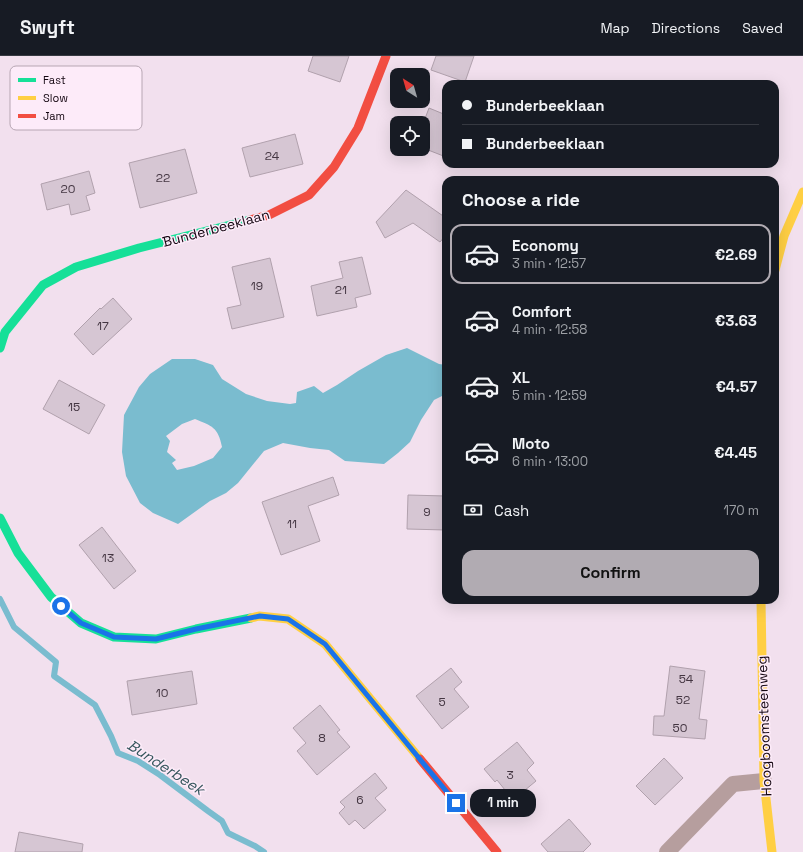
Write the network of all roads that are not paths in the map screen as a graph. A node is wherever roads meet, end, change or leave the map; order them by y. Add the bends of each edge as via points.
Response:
1 (386, 56) edge
2 (803, 192) edge
3 (779, 255) edge
4 (0, 348) edge
5 (0, 518) edge
6 (761, 604) edge
7 (764, 781) junction
8 (496, 852) edge
9 (667, 852) edge
10 (772, 852) edge

1 - 4 street, Bunderbeeklaan via 358,128 334,168 309,195 269,215 76,267 43,286 5,332
2 - 3 street via 784,236
5 - 8 street via 18,554 51,597 81,623 114,637 156,639 260,616 288,619 325,644
6 - 7 street, Hoogboomsteenweg
7 - 9 street via 733,784
7 - 10 street, Hoogboomsteenweg

